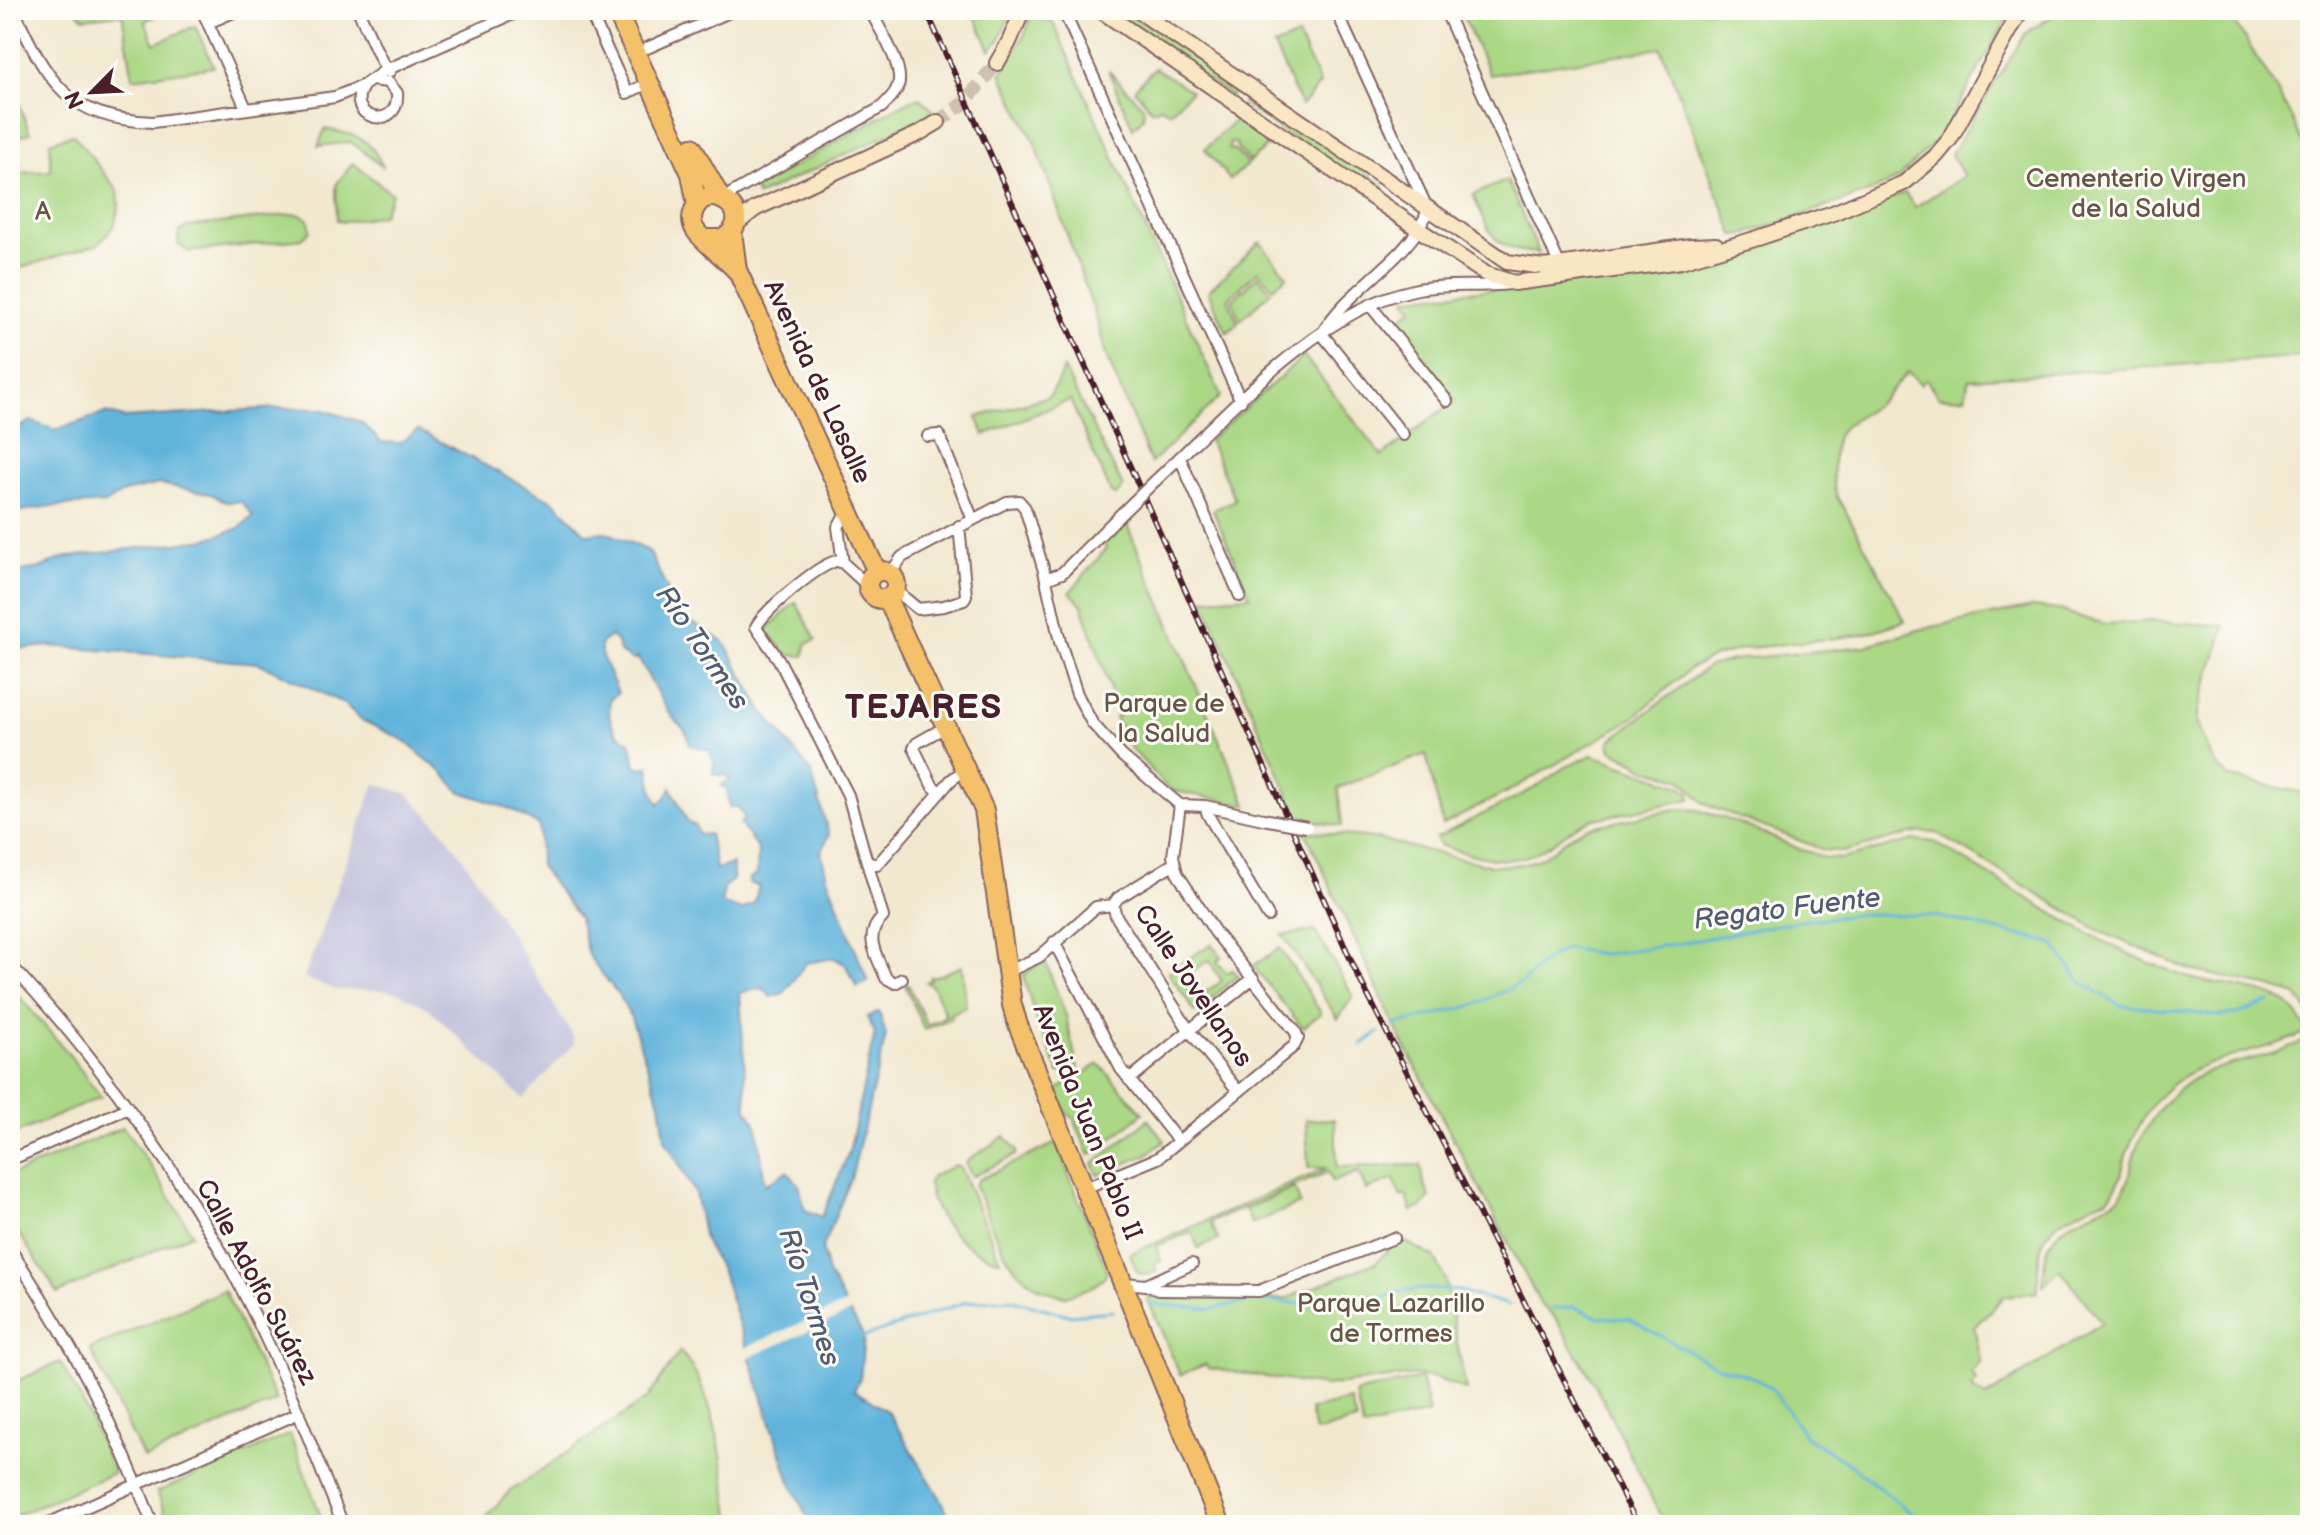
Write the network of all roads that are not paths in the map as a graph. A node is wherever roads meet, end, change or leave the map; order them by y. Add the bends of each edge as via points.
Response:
1 (14, 10) edge
2 (202, 10) edge
3 (238, 10) edge
4 (358, 10) edge
5 (492, 10) edge
6 (522, 10) edge
7 (589, 10) edge
8 (616, 10) edge
9 (629, 10) edge
10 (734, 10) edge
11 (870, 10) edge
12 (1023, 10) edge
13 (1063, 10) edge
14 (1100, 10) edge
15 (1137, 10) edge
16 (1336, 10) edge
17 (1445, 10) edge
18 (2021, 10) edge
19 (497, 21) junction
20 (208, 23) junction
21 (647, 48) junction
22 (997, 63) tunnel mouth
23 (404, 64) junction
24 (386, 70) junction
25 (367, 82) junction
26 (649, 83) junction
27 (395, 87) junction
28 (335, 97) junction
29 (246, 108) junction
30 (360, 108) junction
31 (938, 122) tunnel mouth
32 (1410, 174) junction
33 (1394, 187) junction
34 (697, 205) junction
35 (1428, 210) junction
36 (729, 212) junction
37 (1421, 231) junction
38 (706, 239) junction
39 (1494, 256) junction
40 (737, 270) junction
41 (1563, 271) junction
42 (1486, 274) junction
43 (1514, 283) junction
44 (1475, 287) junction
45 (1370, 305) junction
46 (1322, 334) junction
47 (1241, 401) junction
48 (1447, 401) dead end
49 (1403, 435) dead end
50 (928, 436) dead end
51 (1180, 458) junction
52 (850, 516) junction
53 (973, 520) junction
54 (959, 526) junction
55 (843, 563) junction
56 (1046, 579) junction
57 (887, 587) junction
58 (1240, 596) dead end
59 (947, 726) junction
60 (966, 769) junction
61 (940, 793) junction
62 (1180, 805) junction
63 (1205, 806) junction
64 (1307, 827) dead end
65 (870, 863) junction
66 (1173, 864) junction
67 (1113, 905) junction
68 (1268, 916) dead end
69 (1054, 942) junction
70 (10, 964) edge
71 (1007, 972) junction
72 (1253, 978) junction
73 (902, 979) dead end
74 (1189, 1030) junction
75 (1129, 1080) junction
76 (1238, 1091) junction
77 (128, 1108) junction
78 (1178, 1141) junction
79 (10, 1160) edge
80 (1085, 1188) junction
81 (1394, 1238) dead end
82 (10, 1249) edge
83 (1192, 1264) dead end
84 (1124, 1283) junction
85 (1146, 1285) junction
86 (299, 1413) junction
87 (137, 1484) junction
88 (45, 1525) edge
89 (153, 1525) edge
90 (343, 1525) edge
91 (1221, 1525) edge

1 - 29 street via 46,73 74,100 100,114 153,122
2 - 20 street
3 - 20 street
4 - 24 street
5 - 19 street
6 - 19 street
7 - 26 street via 627,93
8 - 26 highway
9 - 21 highway, Avenida de Lasalle
10 - 21 street
11 - 36 street via 900,79 896,91 882,107 732,193
12 - 22 main road
13 - 47 street
14 - 37 main road
15 - 33 main road
16 - 32 street
17 - 41 street
18 - 41 main road via 1950,139 1904,183 1736,245 1691,246
19 - 23 street
20 - 29 street
21 - 36 highway, Avenida de Lasalle via 704,172
23 - 24 street
23 - 27 street
24 - 25 street
24 - 27 street
25 - 27 street via 379,79
25 - 28 street
25 - 30 street via 359,95
26 - 34 highway via 691,174
27 - 30 street via 396,106 388,115 369,116
28 - 29 street
28 - 30 street
31 - 36 main road via 755,209
32 - 33 street
32 - 35 street
33 - 35 main road
34 - 36 highway via 707,198
34 - 38 highway via 692,222
35 - 37 street
35 - 39 main road
36 - 38 highway via 718,241
36 - 40 highway, Avenida de Lasalle
37 - 42 main road
37 - 46 street via 1334,312
38 - 40 highway, Avenida de Lasalle
39 - 41 main road
39 - 42 street
40 - 52 highway, Avenida de Lasalle
41 - 43 main road
42 - 43 main road
42 - 44 street
43 - 44 street
44 - 45 street via 1415,289
45 - 46 street
45 - 48 street
46 - 47 street
46 - 49 street
47 - 51 street
50 - 53 street via 939,435
51 - 56 street, bridge via 1062,573
51 - 58 street
52 - 55 street via 838,527
52 - 57 highway, Avenida Juan Pablo II
53 - 54 street
53 - 56 street via 1016,499 1025,508
54 - 57 street via 902,557
54 - 57 street via 964,600 922,609
55 - 57 street
55 - 65 street via 819,569 756,627 779,660 848,795
56 - 62 street via 1060,642 1084,710 1113,748
57 - 59 highway, Avenida Juan Pablo II
59 - 60 highway, Avenida Juan Pablo II
59 - 61 street via 914,748
60 - 61 street
60 - 71 highway, Avenida Juan Pablo II via 984,810
61 - 65 street via 877,865
62 - 63 street
62 - 66 street
63 - 64 street, bridge
63 - 68 street
65 - 73 street via 883,917 872,929 872,944 886,978 895,983
66 - 67 street
66 - 72 street via 1215,932
67 - 69 street via 1096,907
67 - 74 street, Calle Jovellanos
69 - 71 street via 1039,957
69 - 75 street
70 - 77 street, Calle Adolfo Suárez via 53,1010
71 - 80 highway, Avenida Juan Pablo II via 1018,1025
72 - 74 street
72 - 76 street via 1298,1038
74 - 75 street
74 - 76 street, Calle Jovellanos
75 - 78 street
76 - 78 street
77 - 79 street
77 - 86 street, Calle Adolfo Suárez via 223,1255
78 - 80 street via 1147,1163
80 - 84 highway, Avenida Juan Pablo II
81 - 85 street via 1259,1291 1159,1290
82 - 87 street via 94,1391
83 - 85 street
84 - 85 street
84 - 91 highway, Avenida Juan Pablo II
86 - 87 street
86 - 90 street, Calle Adolfo Suárez
87 - 88 street
87 - 89 street

